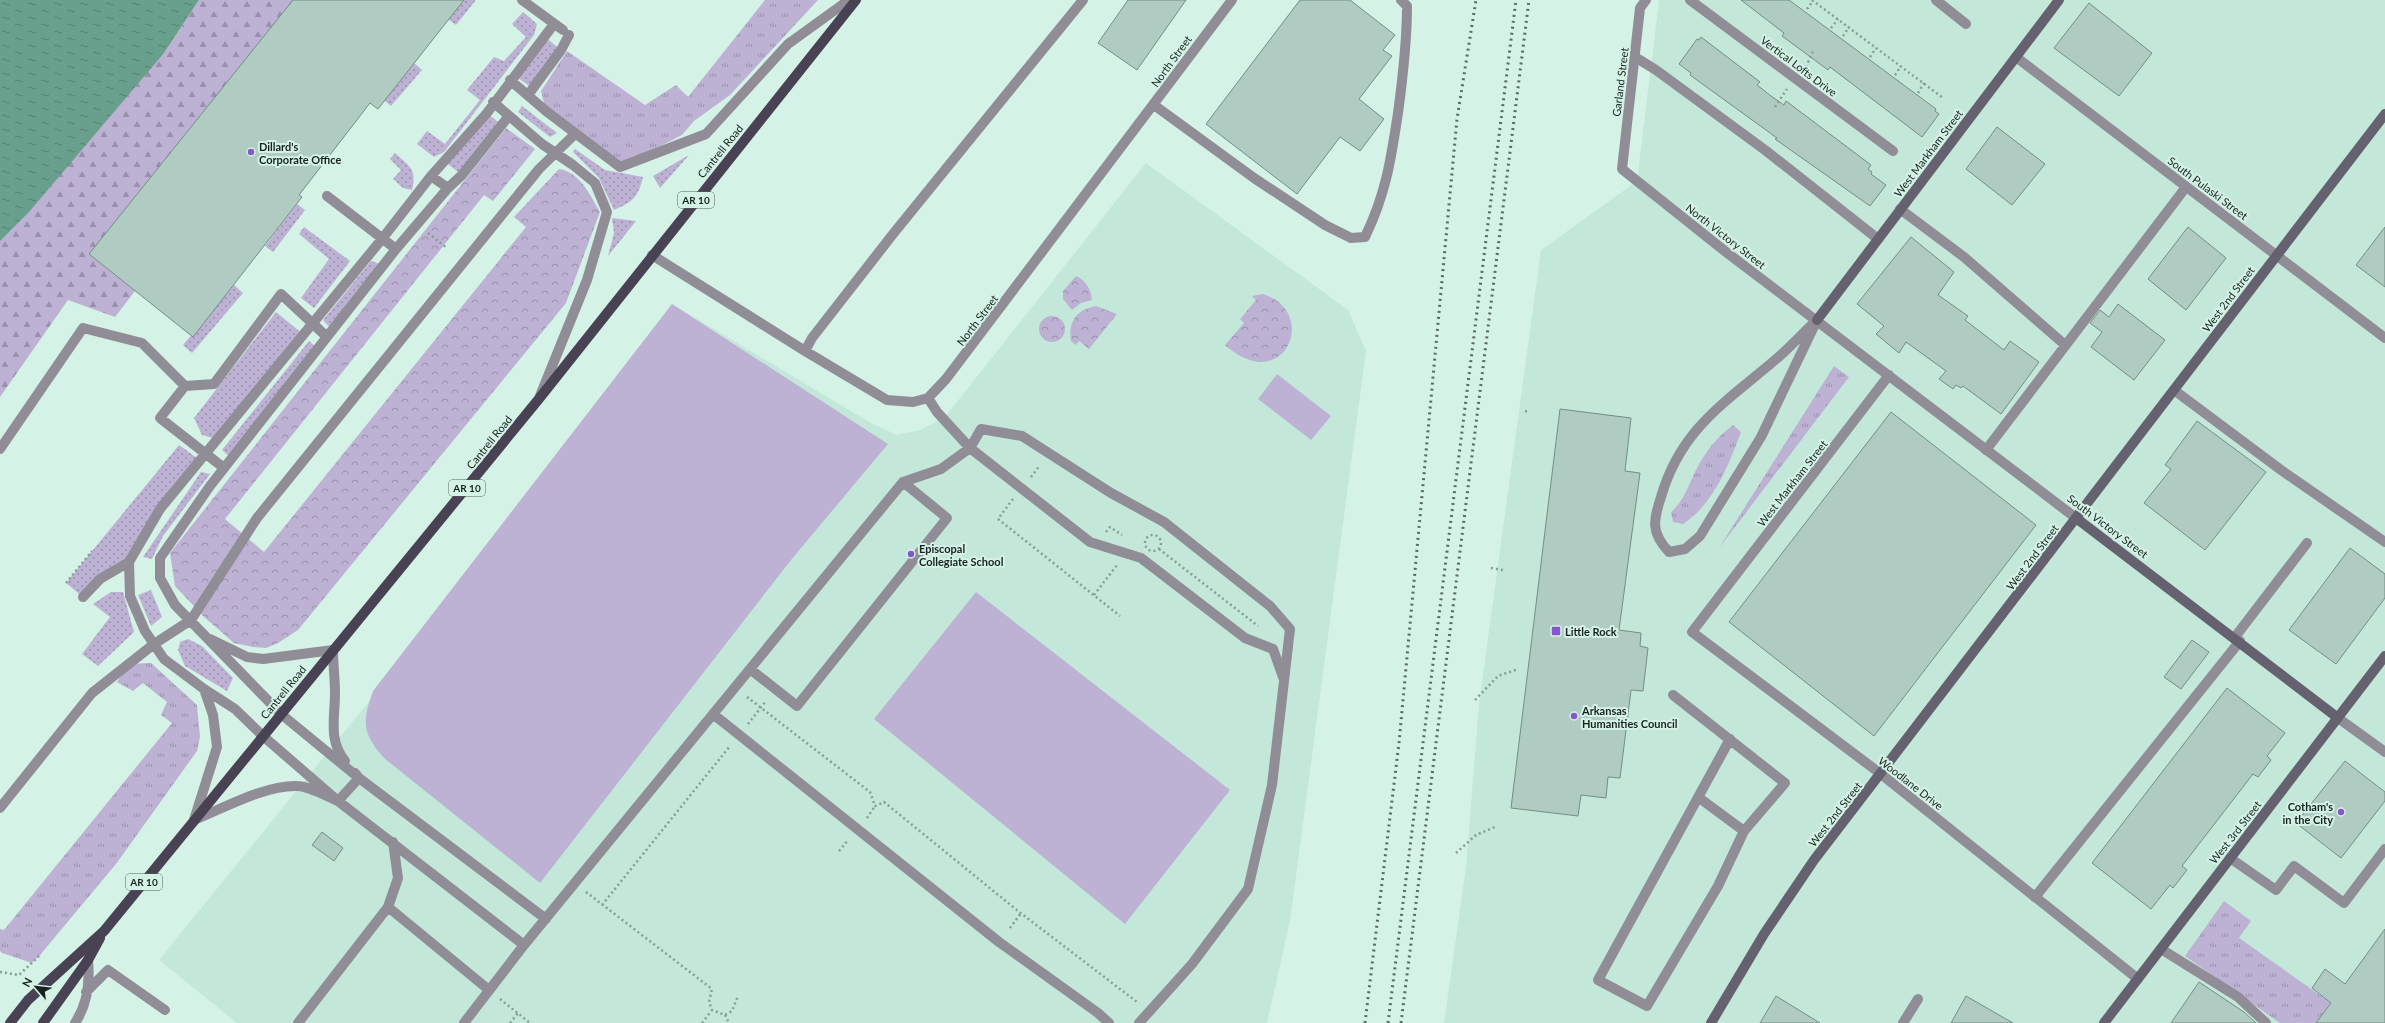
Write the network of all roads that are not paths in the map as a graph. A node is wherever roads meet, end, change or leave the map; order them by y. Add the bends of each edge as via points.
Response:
1 (522, 0) edge
2 (849, 0) edge
3 (856, 0) edge
4 (1084, 0) edge
5 (1232, 0) edge
6 (1401, 0) edge
7 (1646, 0) edge
8 (1690, 0) edge
9 (1936, 0) edge
10 (2059, 0) edge
11 (1966, 24) dead end
12 (562, 30) junction
13 (1635, 57) junction
14 (2016, 57) junction
15 (510, 80) junction
16 (528, 95) junction
17 (493, 102) junction
18 (1154, 105) junction
19 (2385, 114) edge
20 (508, 117) junction
21 (575, 134) junction
22 (1893, 151) dead end
23 (557, 153) junction
24 (1622, 169) joint
25 (431, 176) junction
26 (2186, 186) junction
27 (448, 188) junction
28 (327, 196) dead end
29 (1900, 209) junction
30 (382, 239) junction
31 (1878, 239) junction
32 (396, 249) junction
33 (652, 255) junction
34 (2276, 256) junction
35 (1817, 320) junction
36 (311, 325) junction
37 (326, 336) junction
38 (2385, 338) edge
39 (2064, 344) junction
40 (805, 351) junction
41 (1889, 375) junction
42 (185, 386) junction
43 (2174, 390) junction
44 (928, 398) junction
45 (538, 400) junction
46 (0, 448) edge
47 (970, 448) junction
48 (1986, 450) junction
49 (206, 455) junction
50 (224, 468) junction
51 (903, 482) junction
52 (2076, 518) junction
53 (2306, 542) dead end
54 (2385, 542) edge
55 (129, 562) junction
56 (83, 596) dead end
57 (1712, 606) joint
58 (191, 620) junction
59 (202, 636) junction
60 (2237, 639) junction
61 (154, 644) junction
62 (333, 650) junction
63 (2385, 656) edge
64 (750, 669) junction
65 (1283, 678) junction
66 (204, 689) junction
67 (1673, 694) dead end
68 (281, 714) junction
69 (713, 714) junction
70 (2338, 718) junction
71 (263, 736) junction
72 (1730, 739) junction
73 (2385, 752) edge
74 (1881, 774) junction
75 (359, 778) junction
76 (1698, 797) junction
77 (338, 801) junction
78 (0, 808) edge
79 (194, 820) junction
80 (1744, 831) junction
81 (394, 842) junction
82 (2385, 849) edge
83 (2230, 858) junction
84 (2035, 897) junction
85 (388, 907) junction
86 (546, 919) junction
87 (104, 931) junction
88 (524, 945) junction
89 (2160, 949) junction
90 (88, 960) junction
91 (2138, 978) junction
92 (489, 990) junction
93 (86, 992) junction
94 (1918, 999) dead end
95 (165, 1010) dead end
96 (45, 1020) edge
97 (10, 1023) edge
98 (75, 1023) edge
99 (298, 1023) edge
100 (464, 1023) edge
101 (1109, 1023) edge
102 (1139, 1023) edge
103 (1711, 1023) edge
104 (1903, 1023) edge
105 (2104, 1023) edge
106 (2266, 1023) edge

1 - 12 street
2 - 21 street via 788,44 706,134 620,167
3 - 33 main road, Cantrell Road / AR 10
4 - 40 street via 893,234 812,338
5 - 18 street, North Street
6 - 18 street via 1407,6 1407,50 1389,171 1377,211 1365,236 1351,238 1325,225 1254,178
7 - 13 street, Garland Street via 1640,8
8 - 22 street, Vertical Lofts Drive
9 - 11 street
10 - 14 main road, West Markham Street
12 - 15 street
12 - 16 street via 561,50
13 - 24 street, Garland Street
13 - 31 street via 1765,150
14 - 26 street, South Pulaski Street
14 - 29 main road, West Markham Street
15 - 16 street
15 - 17 street
16 - 21 street
17 - 20 street
17 - 25 street via 487,113
18 - 44 street, North Street via 951,373
19 - 34 main road, West 2nd Street
20 - 23 street
20 - 27 street via 462,175
21 - 23 street
23 - 45 street via 595,183 607,212 587,280
23 - 58 street via 539,169 257,518
24 - 35 street, North Victory Street
25 - 27 street
25 - 30 street
26 - 34 street, South Pulaski Street
26 - 39 street
27 - 32 street
28 - 30 street
29 - 31 main road, West Markham Street
29 - 39 street via 1964,256
30 - 32 street
30 - 36 street
31 - 35 main road, West Markham Street
32 - 37 street
33 - 40 street
33 - 45 main road, Cantrell Road / AR 10
34 - 38 street, South Pulaski Street
34 - 43 main road, West 2nd Street
35 - 35 street via 1782,354 1729,396 1690,436 1666,477 1655,515 1657,540 1669,552 1685,549 1700,536 1761,437
35 - 41 street, South Victory Street
36 - 37 street
36 - 42 street via 280,294 214,384
36 - 49 street
37 - 50 street
39 - 48 street
40 - 44 street via 887,400 913,402
41 - 48 street, South Victory Street
41 - 57 street, West Markham Street
42 - 46 street via 142,344 83,328
42 - 49 street via 160,418
43 - 52 main road, West 2nd Street
43 - 54 street via 2281,470
44 - 47 street via 937,412
45 - 62 main road, Cantrell Road / AR 10
47 - 51 street via 941,469
47 - 65 street via 1090,542 1141,558 1245,638 1273,649
47 - 65 street via 981,429 1022,436 1111,493 1164,522 1270,606 1290,629
48 - 52 street, South Victory Street
49 - 50 street
49 - 55 street via 160,509
50 - 58 street via 160,558 160,578 175,605
51 - 64 street
51 - 64 street via 947,518 797,706
52 - 60 main road, South Victory Street
52 - 74 main road, West 2nd Street
53 - 60 street
55 - 56 street via 100,579
55 - 61 street via 130,596 145,631
57 - 74 street, Woodlane Drive via 1692,632
58 - 59 street
58 - 61 street
59 - 62 street via 247,657 263,659
59 - 68 street
60 - 70 main road, South Victory Street
60 - 84 street
61 - 66 street via 164,659
61 - 78 street via 92,693
62 - 68 main road, Cantrell Road / AR 10
62 - 75 street via 335,694 332,725 336,750
63 - 70 main road, West 3rd Street
64 - 69 street
65 - 102 street via 1272,785 1248,888 1192,964
66 - 71 street via 235,709
66 - 79 street via 213,715 217,747
67 - 72 street
68 - 71 main road, Cantrell Road / AR 10
68 - 75 street
69 - 86 street
69 - 101 street via 993,937
70 - 73 street, South Victory Street
70 - 83 main road, West 3rd Street
71 - 77 street
71 - 79 main road, Cantrell Road / AR 10
72 - 76 street
72 - 80 street via 1785,783
74 - 84 street, Woodlane Drive
74 - 103 main road, West 2nd Street via 1797,883
75 - 77 street
75 - 86 street
76 - 80 street
76 - 80 street via 1598,980 1647,1006 1718,886
77 - 79 street via 298,786 281,788
77 - 81 street
79 - 87 main road, Cantrell Road / AR 10
81 - 85 street via 398,878
81 - 88 street
82 - 83 street via 2344,903 2294,866 2276,890
83 - 89 main road, West 3rd Street
84 - 91 street, Woodlane Drive
85 - 92 street
85 - 99 street
86 - 88 street
87 - 90 main road, Cantrell Road / AR 10
87 - 97 main road, Cantrell Road / AR 10 via 28,1000
88 - 92 street
89 - 91 main road, West 3rd Street
89 - 106 street via 2238,997
90 - 93 street via 90,978
90 - 96 main road, Cantrell Road / AR 10
91 - 105 main road, West 3rd Street
92 - 100 street
93 - 95 street via 108,970
93 - 98 street via 80,1016
94 - 104 street

